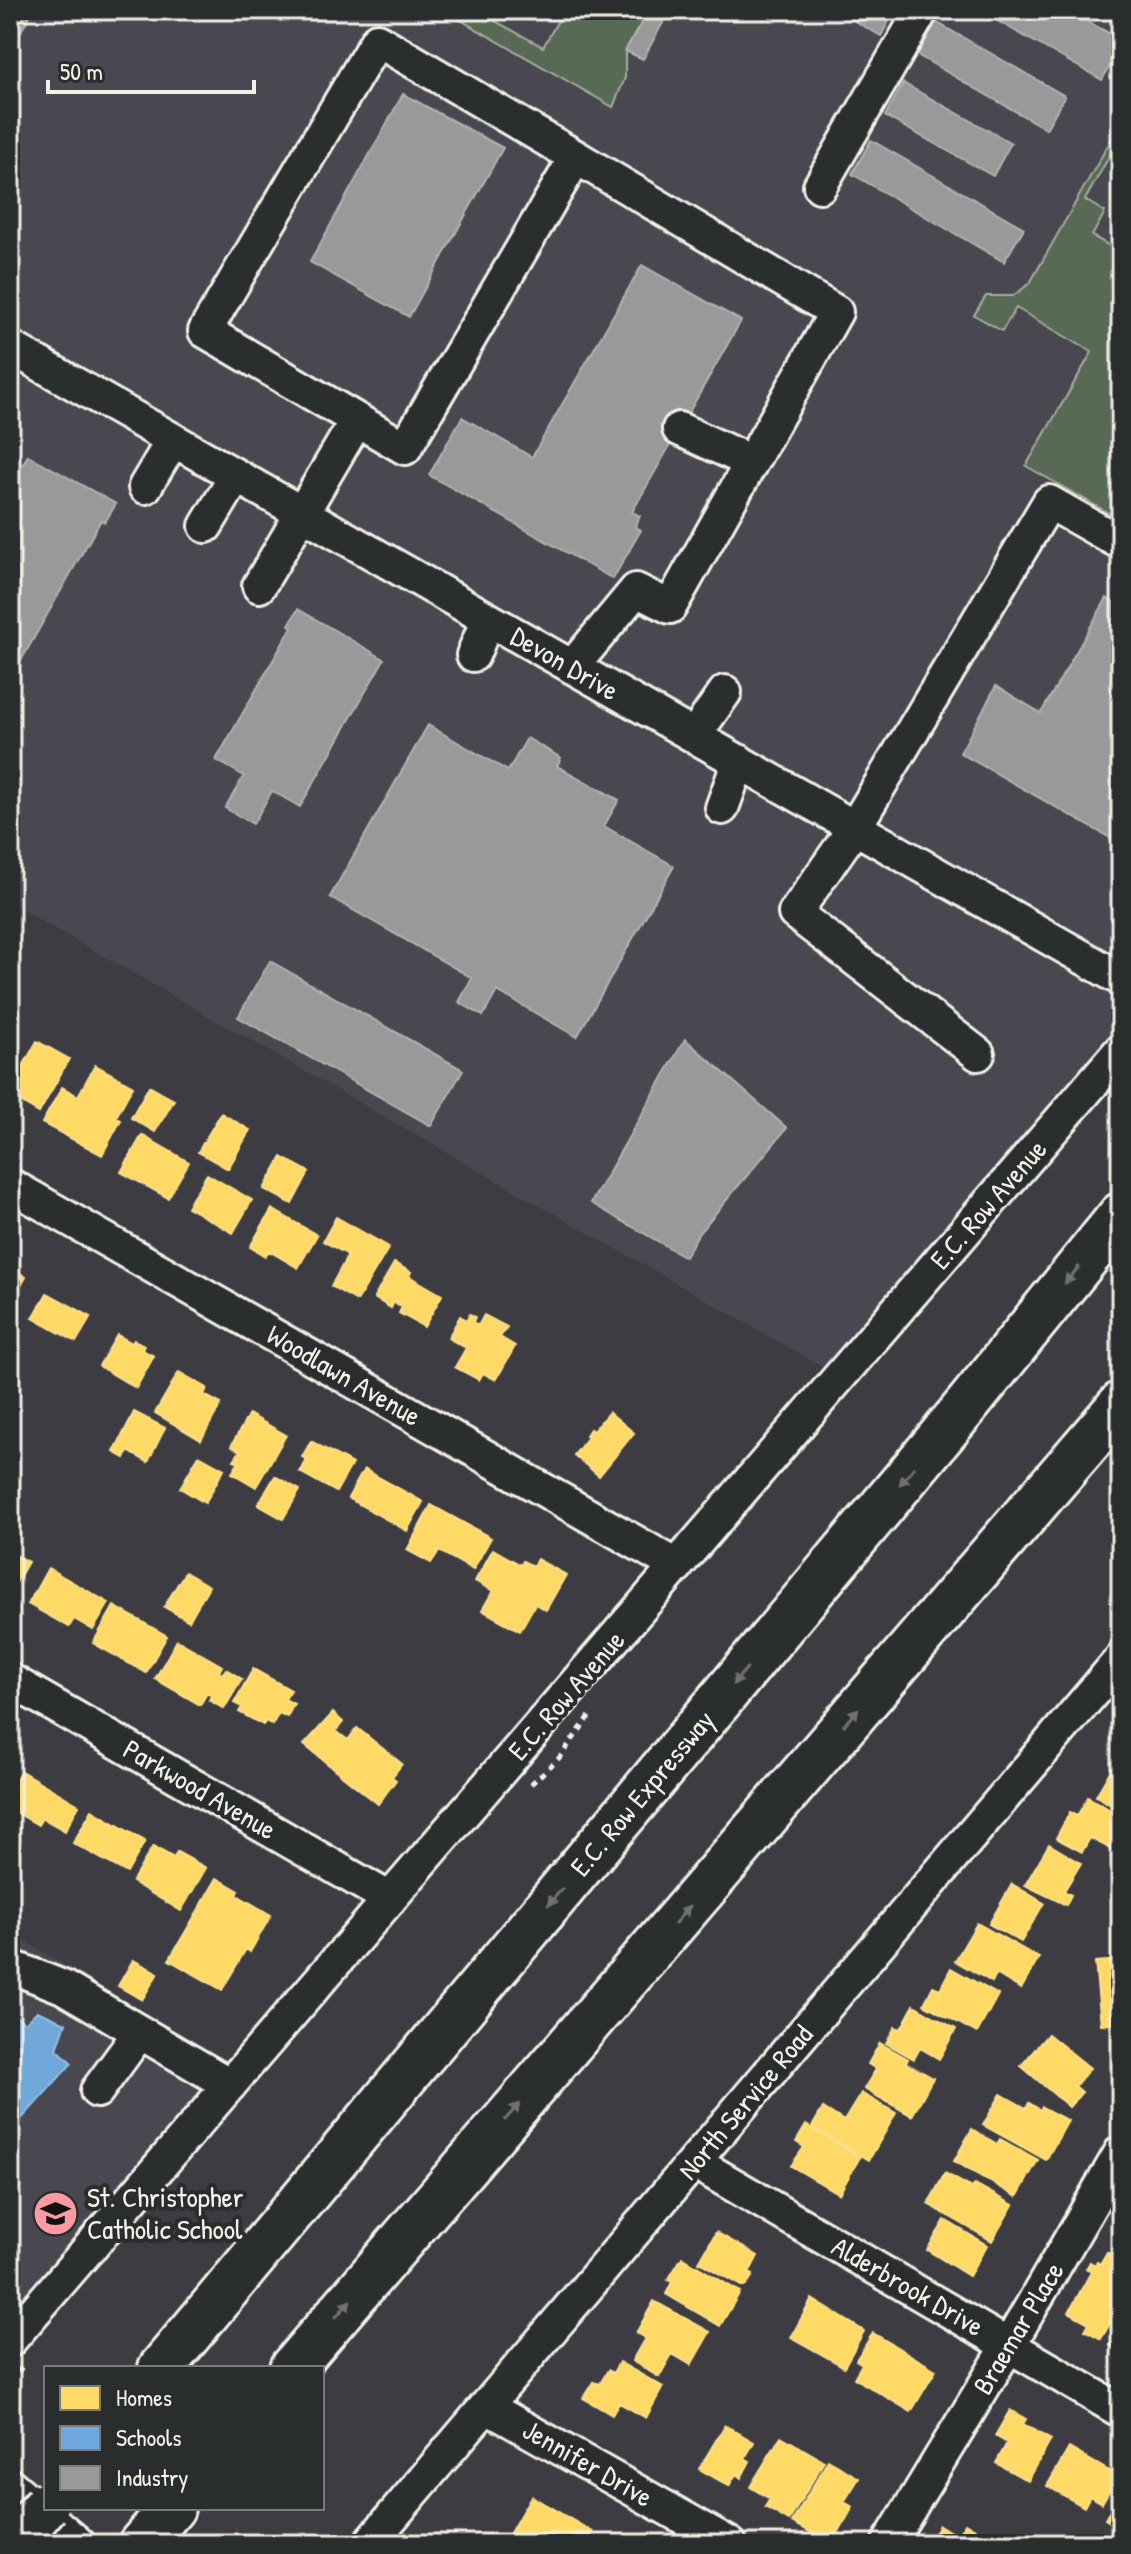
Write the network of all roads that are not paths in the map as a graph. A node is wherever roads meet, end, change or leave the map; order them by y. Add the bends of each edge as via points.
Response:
1 (922, 10) edge
2 (576, 157) junction
3 (820, 186) dead end
4 (10, 347) edge
5 (357, 420) junction
6 (679, 429) dead end
7 (173, 440) junction
8 (751, 462) junction
9 (236, 476) junction
10 (145, 487) dead end
11 (302, 513) junction
12 (206, 526) dead end
13 (1121, 543) edge
14 (259, 586) dead end
15 (488, 619) junction
16 (473, 655) dead end
17 (572, 667) junction
18 (725, 692) dead end
19 (694, 736) junction
20 (739, 761) junction
21 (722, 808) dead end
22 (855, 827) junction
23 (1121, 979) edge
24 (1121, 1050) edge
25 (978, 1054) dead end
26 (10, 1185) edge
27 (1121, 1215) edge
28 (1121, 1404) edge
29 (677, 1566) junction
30 (1114, 1679) edge
31 (10, 1680) edge
32 (390, 1899) junction
33 (10, 1966) edge
34 (140, 2032) junction
35 (230, 2085) junction
36 (97, 2091) dead end
37 (1121, 2152) edge
38 (694, 2162) junction
39 (10, 2340) edge
40 (1009, 2345) junction
41 (163, 2366) edge
42 (294, 2366) edge
43 (487, 2407) junction
44 (1121, 2411) edge
45 (10, 2485) edge
46 (44, 2508) edge
47 (170, 2510) edge
48 (19, 2542) edge
49 (79, 2544) edge
50 (141, 2544) edge
51 (369, 2544) edge
52 (730, 2544) edge
53 (888, 2544) edge

1 - 3 street
2 - 5 street via 405,448
2 - 5 street via 377,40 205,331
2 - 8 street via 836,312
4 - 7 street, Devon Drive
5 - 11 street
6 - 8 street
7 - 9 street, Devon Drive
7 - 10 street
8 - 17 street via 670,607 636,590
9 - 11 street, Devon Drive
9 - 12 street
11 - 14 street
11 - 15 street, Devon Drive
13 - 22 street via 1049,502
15 - 16 street
15 - 17 street, Devon Drive
17 - 19 street, Devon Drive
18 - 19 street
19 - 20 street, Devon Drive
20 - 21 street
20 - 22 street, Devon Drive
22 - 23 street, Devon Drive
22 - 25 street via 795,913
24 - 29 street, E.C. Row Avenue
26 - 29 street, Woodlawn Avenue
27 -> 41 highway, E.C. Row Expressway
42 -> 28 highway
29 - 32 street, E.C. Row Avenue
30 - 38 street, North Service Road
31 - 32 street, Parkwood Avenue
32 - 35 street, E.C. Row Avenue
33 - 34 street via 63,1987
34 - 35 street
34 - 36 street
35 - 39 street, E.C. Row Avenue
37 - 40 street, Braemar Place
38 - 40 street, Alderbrook Drive
38 - 43 street, North Service Road
40 - 44 street, Alderbrook Drive
40 - 53 street, Braemar Place
43 - 51 street, North Service Road
43 - 52 street, Jennifer Drive
45 - 49 street
46 - 48 highway, bridge
47 - 50 highway

